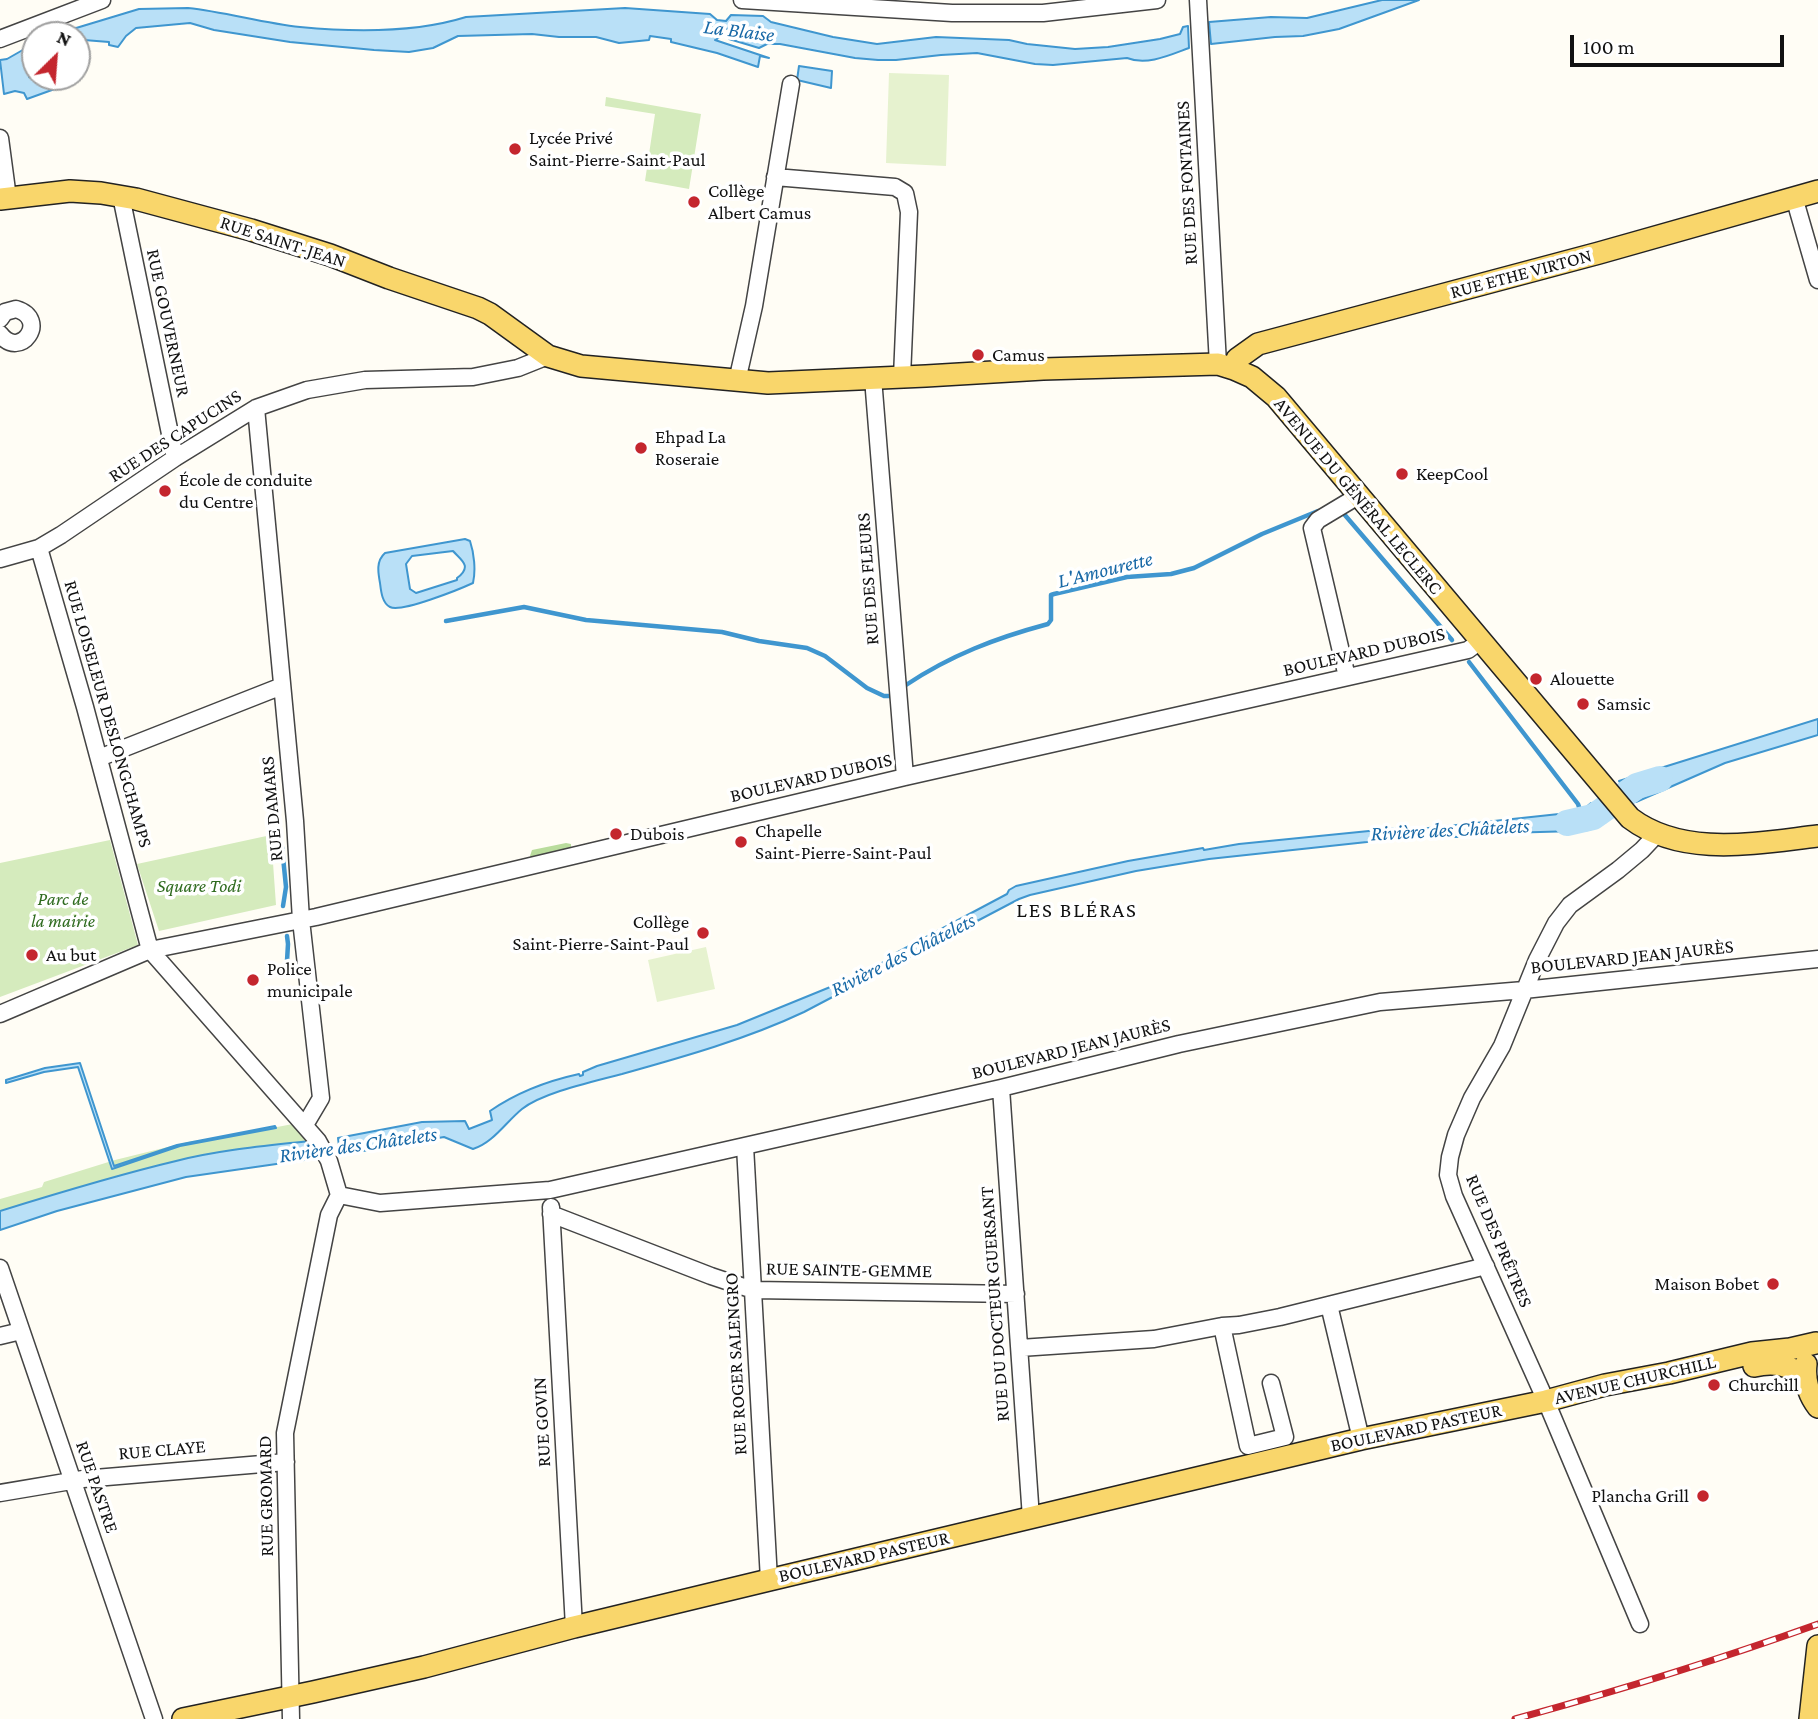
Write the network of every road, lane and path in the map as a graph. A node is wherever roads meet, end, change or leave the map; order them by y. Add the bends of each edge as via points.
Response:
1 (102, 0) edge
2 (742, 0) edge
3 (1157, 0) edge
4 (1198, 4) edge
5 (0, 38) edge
6 (791, 84) dead end
7 (0, 138) edge
8 (775, 177) junction
9 (1818, 191) edge
10 (121, 196) junction
11 (1794, 197) junction
12 (4, 198) edge
13 (1818, 280) edge
14 (0, 319) edge
15 (0, 334) edge
16 (548, 356) junction
17 (1226, 366) junction
18 (902, 377) junction
19 (873, 378) junction
20 (737, 381) junction
21 (256, 408) junction
22 (175, 458) junction
23 (1358, 496) junction
24 (39, 548) junction
25 (0, 559) edge
26 (1480, 641) junction
27 (1347, 677) junction
28 (282, 686) junction
29 (99, 758) junction
30 (905, 778) junction
31 (1657, 834) junction
32 (1818, 836) edge
33 (301, 920) junction
34 (150, 950) junction
35 (1818, 959) edge
36 (1524, 990) junction
37 (0, 1014) edge
38 (1001, 1088) junction
39 (305, 1125) junction
40 (746, 1146) junction
41 (550, 1190) junction
42 (339, 1195) junction
43 (551, 1214) junction
44 (1486, 1266) junction
45 (0, 1268) edge
46 (753, 1290) junction
47 (1016, 1294) junction
48 (1329, 1305) junction
49 (1222, 1326) junction
50 (22, 1331) junction
51 (0, 1336) edge
52 (1817, 1342) edge
53 (1020, 1348) junction
54 (1806, 1377) junction
55 (1272, 1383) dead end
56 (1546, 1401) junction
57 (1818, 1407) edge
58 (1362, 1439) junction
59 (286, 1462) junction
60 (72, 1480) junction
61 (0, 1493) edge
62 (1031, 1518) junction
63 (769, 1580) junction
64 (1640, 1624) dead end
65 (574, 1627) junction
66 (1818, 1646) edge
67 (291, 1696) junction
68 (153, 1719) edge
69 (183, 1719) edge
70 (291, 1719) edge
71 (1810, 1719) edge

1 - 5 street
2 - 3 street via 952,13 1043,13
4 - 17 street, RUE DES FONTAINES
6 - 8 street
7 - 12 street
8 - 18 street via 895,187 905,192 909,212
8 - 20 street
9 - 11 main road, RUE ETHE VIRTON
10 - 12 main road, RUE SAINT-JEAN via 70,191
10 - 16 main road, RUE SAINT-JEAN via 251,230 478,308
10 - 22 street, RUE GOUVERNEUR
11 - 13 street
11 - 17 main road, RUE ETHE VIRTON via 1258,344
14 - 15 street via 16,309 32,324 21,342 10,342
16 - 20 main road via 581,366
16 - 21 street, RUE DES CAPUCINS via 473,377 365,380 307,390
17 - 18 main road
17 - 23 main road, AVENUE DU GÉNÉRAL LECLERC via 1252,377 1276,397
18 - 19 main road
19 - 20 main road
19 - 30 street, RUE DES FLEURS
21 - 22 street, RUE DES CAPUCINS
21 - 28 street, RUE DAMARS
22 - 24 street, RUE DES CAPUCINS
23 - 26 main road, AVENUE DU GÉNÉRAL LECLERC
23 - 27 street via 1312,528
24 - 25 street, RUE DES CAPUCINS
24 - 29 street, RUE LOISELEUR DESLONGCHAMPS
26 - 27 street, BOULEVARD DUBOIS via 1468,650
26 - 31 main road, AVENUE DU GÉNÉRAL LECLERC via 1623,812
27 - 30 street, BOULEVARD DUBOIS
28 - 29 street
28 - 33 street, RUE DAMARS
29 - 34 street, RUE LOISELEUR DESLONGCHAMPS
30 - 33 street, BOULEVARD DUBOIS
31 - 32 main road, AVENUE DU GÉNÉRAL LECLERC via 1714,844
31 - 36 street, RUE DES PRÊTRES via 1563,912
33 - 34 street, BOULEVARD DUBOIS
33 - 39 street, RUE DAMARS via 321,1098
34 - 37 street, BOULEVARD DUBOIS
34 - 39 street, RUE LOISELEUR DESLONGCHAMPS
35 - 36 street, BOULEVARD JEAN JAURÈS
36 - 38 street, BOULEVARD JEAN JAURÈS via 1380,1002 1179,1044
36 - 44 street, RUE DES PRÊTRES via 1502,1046 1456,1135 1449,1166 1454,1196
38 - 40 street, BOULEVARD JEAN JAURÈS
38 - 47 street, RUE DU DOCTEUR GUERSANT
39 - 42 street via 329,1161
40 - 41 street, BOULEVARD JEAN JAURÈS
40 - 46 street, RUE ROGER SALENGRO
41 - 42 street, BOULEVARD JEAN JAURÈS via 380,1203
41 - 43 street
42 - 59 street, RUE GROMARD via 329,1215 285,1433
43 - 46 street, RUE SAINTE-GEMME
43 - 65 street, RUE GOVIN
44 - 48 street
44 - 56 street, RUE DES PRÊTRES
45 - 50 street, RUE PASTRE
46 - 47 street, RUE SAINTE-GEMME
46 - 63 street, RUE ROGER SALENGRO
47 - 53 street, RUE DU DOCTEUR GUERSANT
48 - 49 street
48 - 58 street
49 - 53 street via 1154,1339
49 - 55 street via 1248,1446 1285,1437
50 - 51 street
50 - 60 street, RUE PASTRE
52 - 54 main road
52 - 56 main road, AVENUE CHURCHILL
53 - 62 street, RUE DU DOCTEUR GUERSANT
54 - 56 main road, AVENUE CHURCHILL via 1787,1366 1765,1364 1639,1392
54 - 57 main road
56 - 58 main road, BOULEVARD PASTEUR
56 - 64 street, RUE DES PRÊTRES
58 - 62 main road, BOULEVARD PASTEUR
59 - 60 street, RUE CLAYE
59 - 67 street, RUE GROMARD
60 - 61 street, RUE CLAYE
60 - 68 street, RUE PASTRE
62 - 63 main road, BOULEVARD PASTEUR
63 - 65 main road, BOULEVARD PASTEUR
65 - 67 main road, BOULEVARD PASTEUR
66 - 71 main road
67 - 69 main road, BOULEVARD PASTEUR
67 - 70 street, RUE GROMARD

